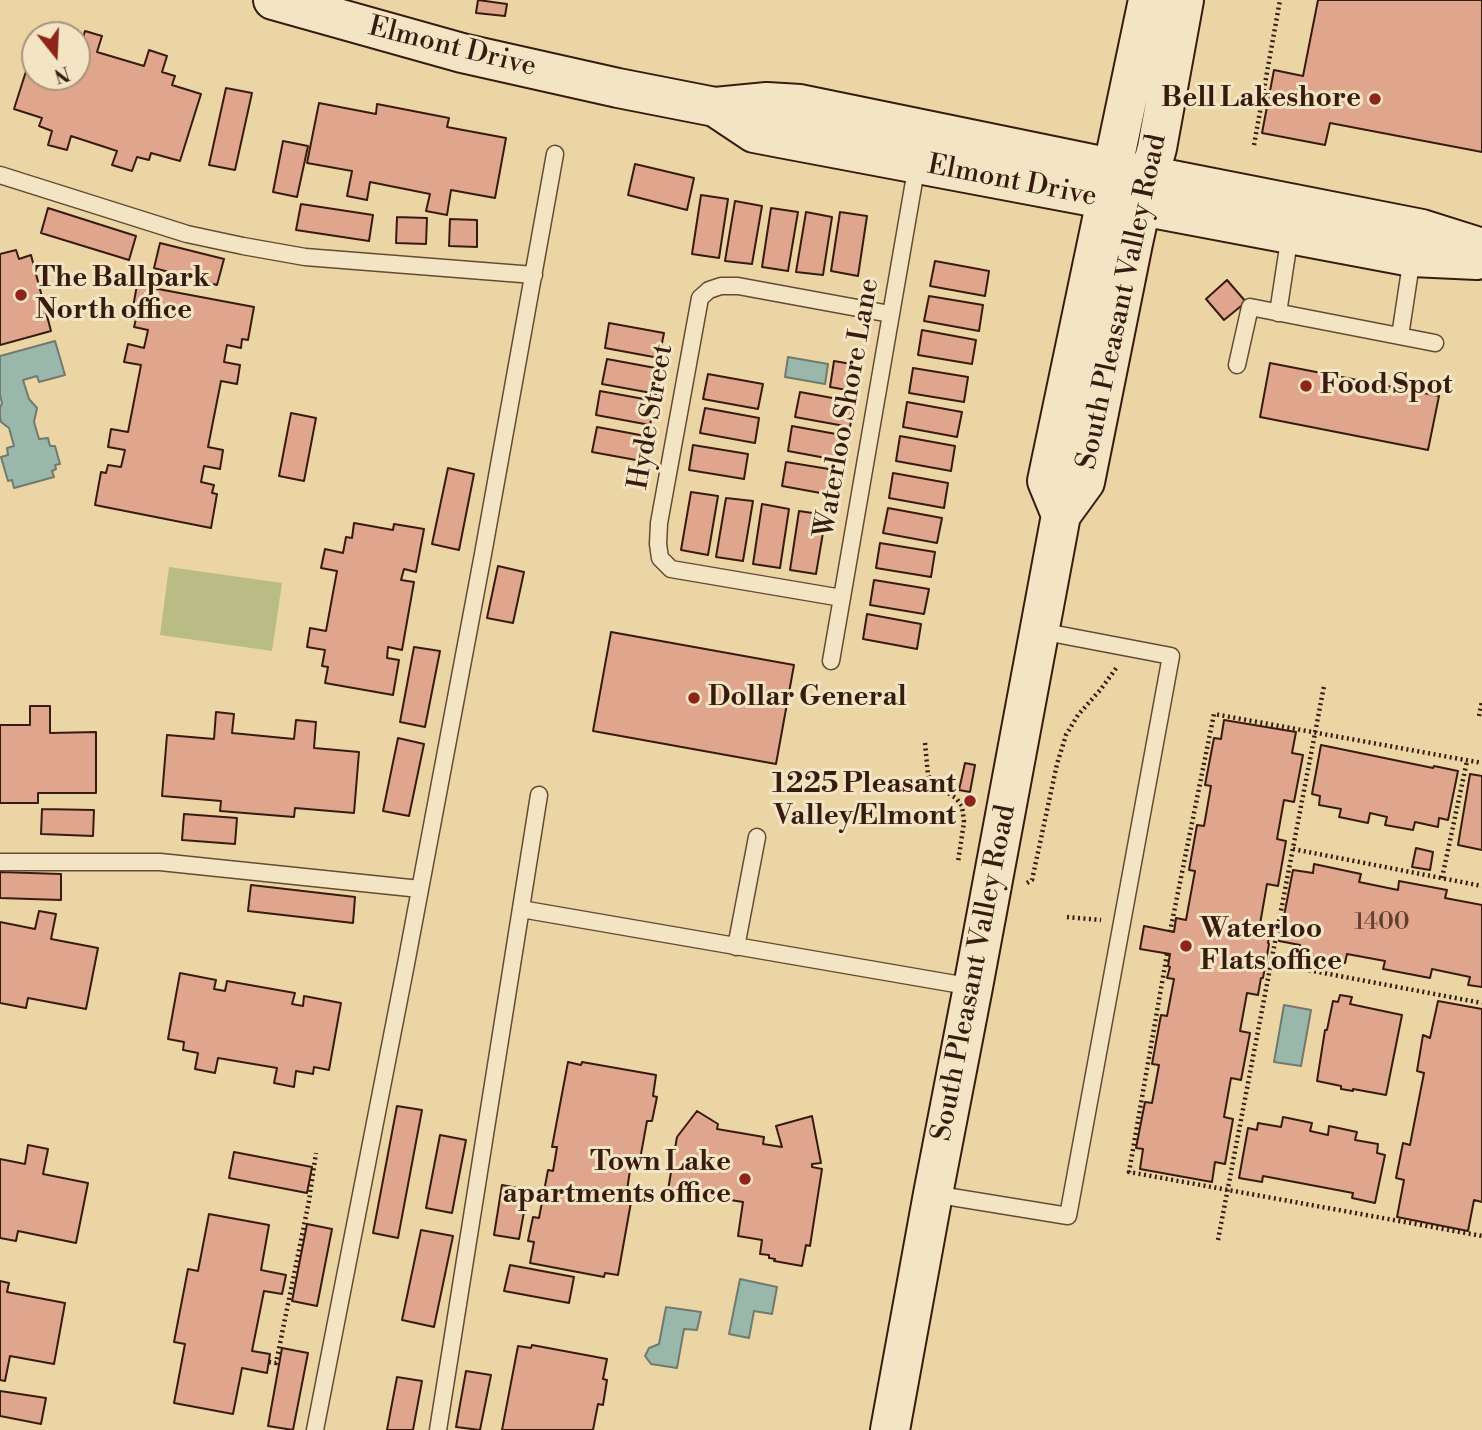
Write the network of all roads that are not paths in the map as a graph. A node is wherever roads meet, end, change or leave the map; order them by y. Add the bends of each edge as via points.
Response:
1 (272, 0) edge
2 (1148, 0) edge
3 (1184, 0) edge
4 (800, 104) junction
5 (715, 107) junction
6 (780, 138) junction
7 (555, 155) dead end
8 (917, 164) junction
9 (0, 175) edge
10 (1127, 188) junction
11 (1290, 234) junction
12 (1482, 248) edge
13 (1412, 257) junction
14 (1482, 261) edge
15 (534, 275) junction
16 (1278, 313) junction
17 (890, 314) junction
18 (1400, 336) junction
19 (1435, 343) dead end
20 (1237, 365) dead end
21 (842, 598) junction
22 (1040, 631) junction
23 (831, 661) dead end
24 (539, 795) dead end
25 (757, 837) dead end
26 (0, 862) edge
27 (420, 889) junction
28 (521, 909) junction
29 (736, 947) junction
30 (973, 987) junction
31 (933, 1194) junction
32 (314, 1430) edge
33 (438, 1430) edge
34 (890, 1430) edge

1 - 5 street, Elmont Drive via 461,53
2 - 10 street, South Pleasant Valley Road via 1119,143
3 - 10 street, South Pleasant Valley Road via 1157,148
4 - 5 street, Elmont Drive
4 - 6 street via 780,104 771,113 769,125
4 - 10 street, Elmont Drive
5 - 6 street, Elmont Drive via 754,133
6 - 8 street, Elmont Drive
7 - 15 lane
8 - 10 street, Elmont Drive
8 - 17 lane, Waterloo Shore Lane
9 - 15 lane via 187,234 280,253
10 - 11 street, Elmont Drive
10 - 12 street, Elmont Drive via 1422,229
10 - 22 street, South Pleasant Valley Road via 1068,377 1047,481 1061,515
11 - 13 street, Elmont Drive
11 - 16 lane
13 - 14 street, Elmont Drive
13 - 18 lane
15 - 27 lane
16 - 18 lane
16 - 20 lane via 1250,307
17 - 21 lane, Waterloo Shore Lane
17 - 21 lane, Hyde Street via 737,286 721,286 699,298 659,523 660,558 671,569
18 - 19 lane
21 - 23 lane, Waterloo Shore Lane
22 - 30 street, South Pleasant Valley Road
22 - 31 lane via 1171,656 1068,1216
24 - 28 lane
25 - 29 lane
26 - 27 lane via 160,862
27 - 32 lane
28 - 29 lane
28 - 33 lane
29 - 30 lane
30 - 31 street, South Pleasant Valley Road
31 - 34 street, South Pleasant Valley Road

